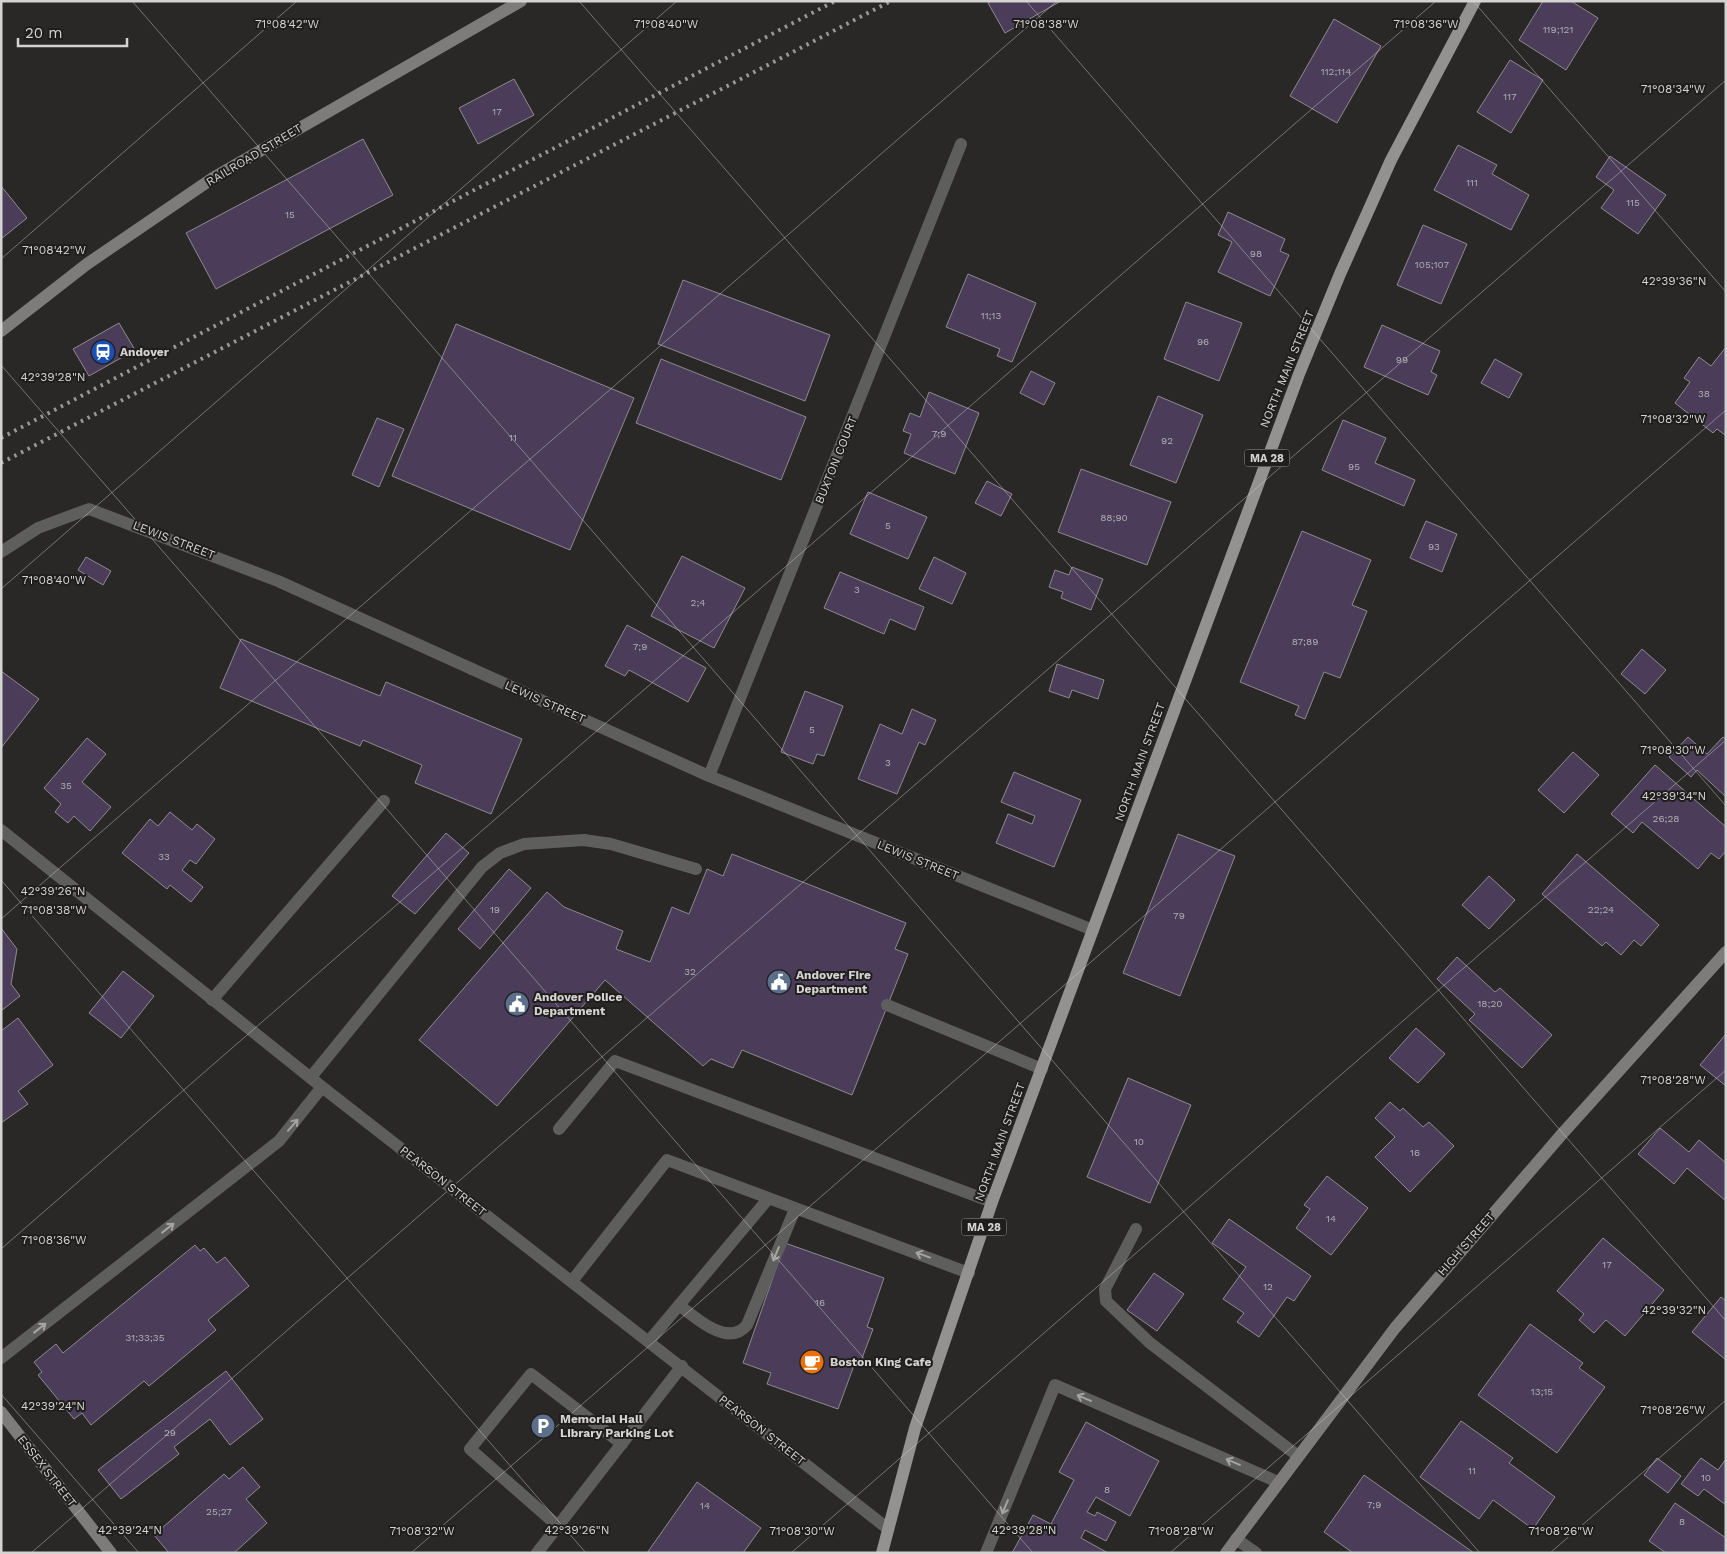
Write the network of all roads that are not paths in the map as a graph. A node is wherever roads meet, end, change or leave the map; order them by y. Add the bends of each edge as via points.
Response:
1 (521, 1) edge
2 (1475, 1) edge
3 (962, 144) dead end
4 (1, 331) edge
5 (1, 552) edge
6 (709, 776) junction
7 (384, 801) dead end
8 (1, 830) edge
9 (696, 869) dead end
10 (1093, 930) junction
11 (1726, 952) edge
12 (212, 1000) junction
13 (887, 1005) dead end
14 (1042, 1070) junction
15 (311, 1077) junction
16 (322, 1088) junction
17 (559, 1129) dead end
18 (768, 1199) junction
19 (992, 1202) junction
20 (795, 1209) junction
21 (1136, 1229) dead end
22 (969, 1272) junction
23 (572, 1281) junction
24 (679, 1305) junction
25 (649, 1341) junction
26 (1, 1358) edge
27 (682, 1366) junction
28 (1, 1412) edge
29 (622, 1444) junction
30 (1298, 1456) junction
31 (1278, 1482) junction
32 (558, 1526) junction
33 (887, 1528) junction
34 (1236, 1539) junction
35 (111, 1553) edge
36 (537, 1553) edge
37 (882, 1553) edge
38 (986, 1553) edge
39 (1226, 1553) edge
40 (1256, 1553) edge

1 - 4 main road, RAILROAD STREET via 213,178 87,264
2 - 10 main road, NORTH MAIN STREET / MA 28 via 1391,160 1332,292 1246,512
3 - 6 street, BUXTON COURT
5 - 6 street, LEWIS STREET via 38,528 89,509 278,581
6 - 10 street, LEWIS STREET
7 - 12 street
8 - 12 street, PEARSON STREET
9 - 15 street via 611,844 584,840 524,844 500,852 482,867
10 - 14 main road, NORTH MAIN STREET / MA 28
11 - 30 main road, HIGH STREET via 1395,1328
12 - 15 street, PEARSON STREET
13 - 14 street
14 - 19 main road, NORTH MAIN STREET / MA 28
15 - 16 street, PEARSON STREET
16 - 23 street, PEARSON STREET
26 -> 16 street via 279,1141
17 - 19 street via 615,1061
18 - 20 street
18 - 23 street via 667,1160
18 - 24 street
19 - 22 main road, NORTH MAIN STREET / MA 28
22 -> 20 street
20 -> 24 street via 742,1331 729,1334 709,1327
21 - 30 street via 1105,1289 1106,1301 1150,1343
22 - 33 main road, NORTH MAIN STREET / MA 28 via 915,1428
23 - 25 street, PEARSON STREET
24 - 25 street
25 - 27 street, PEARSON STREET
27 - 29 street
27 - 33 street, PEARSON STREET
28 - 35 main road, ESSEX STREET
29 - 32 street
29 - 32 street via 531,1374 470,1449
30 - 31 main road, HIGH STREET
31 - 34 main road, HIGH STREET
31 -> 38 street via 1055,1385
32 - 36 street
33 - 37 main road, NORTH MAIN STREET / MA 28
34 - 39 main road, HIGH STREET
34 - 40 street

